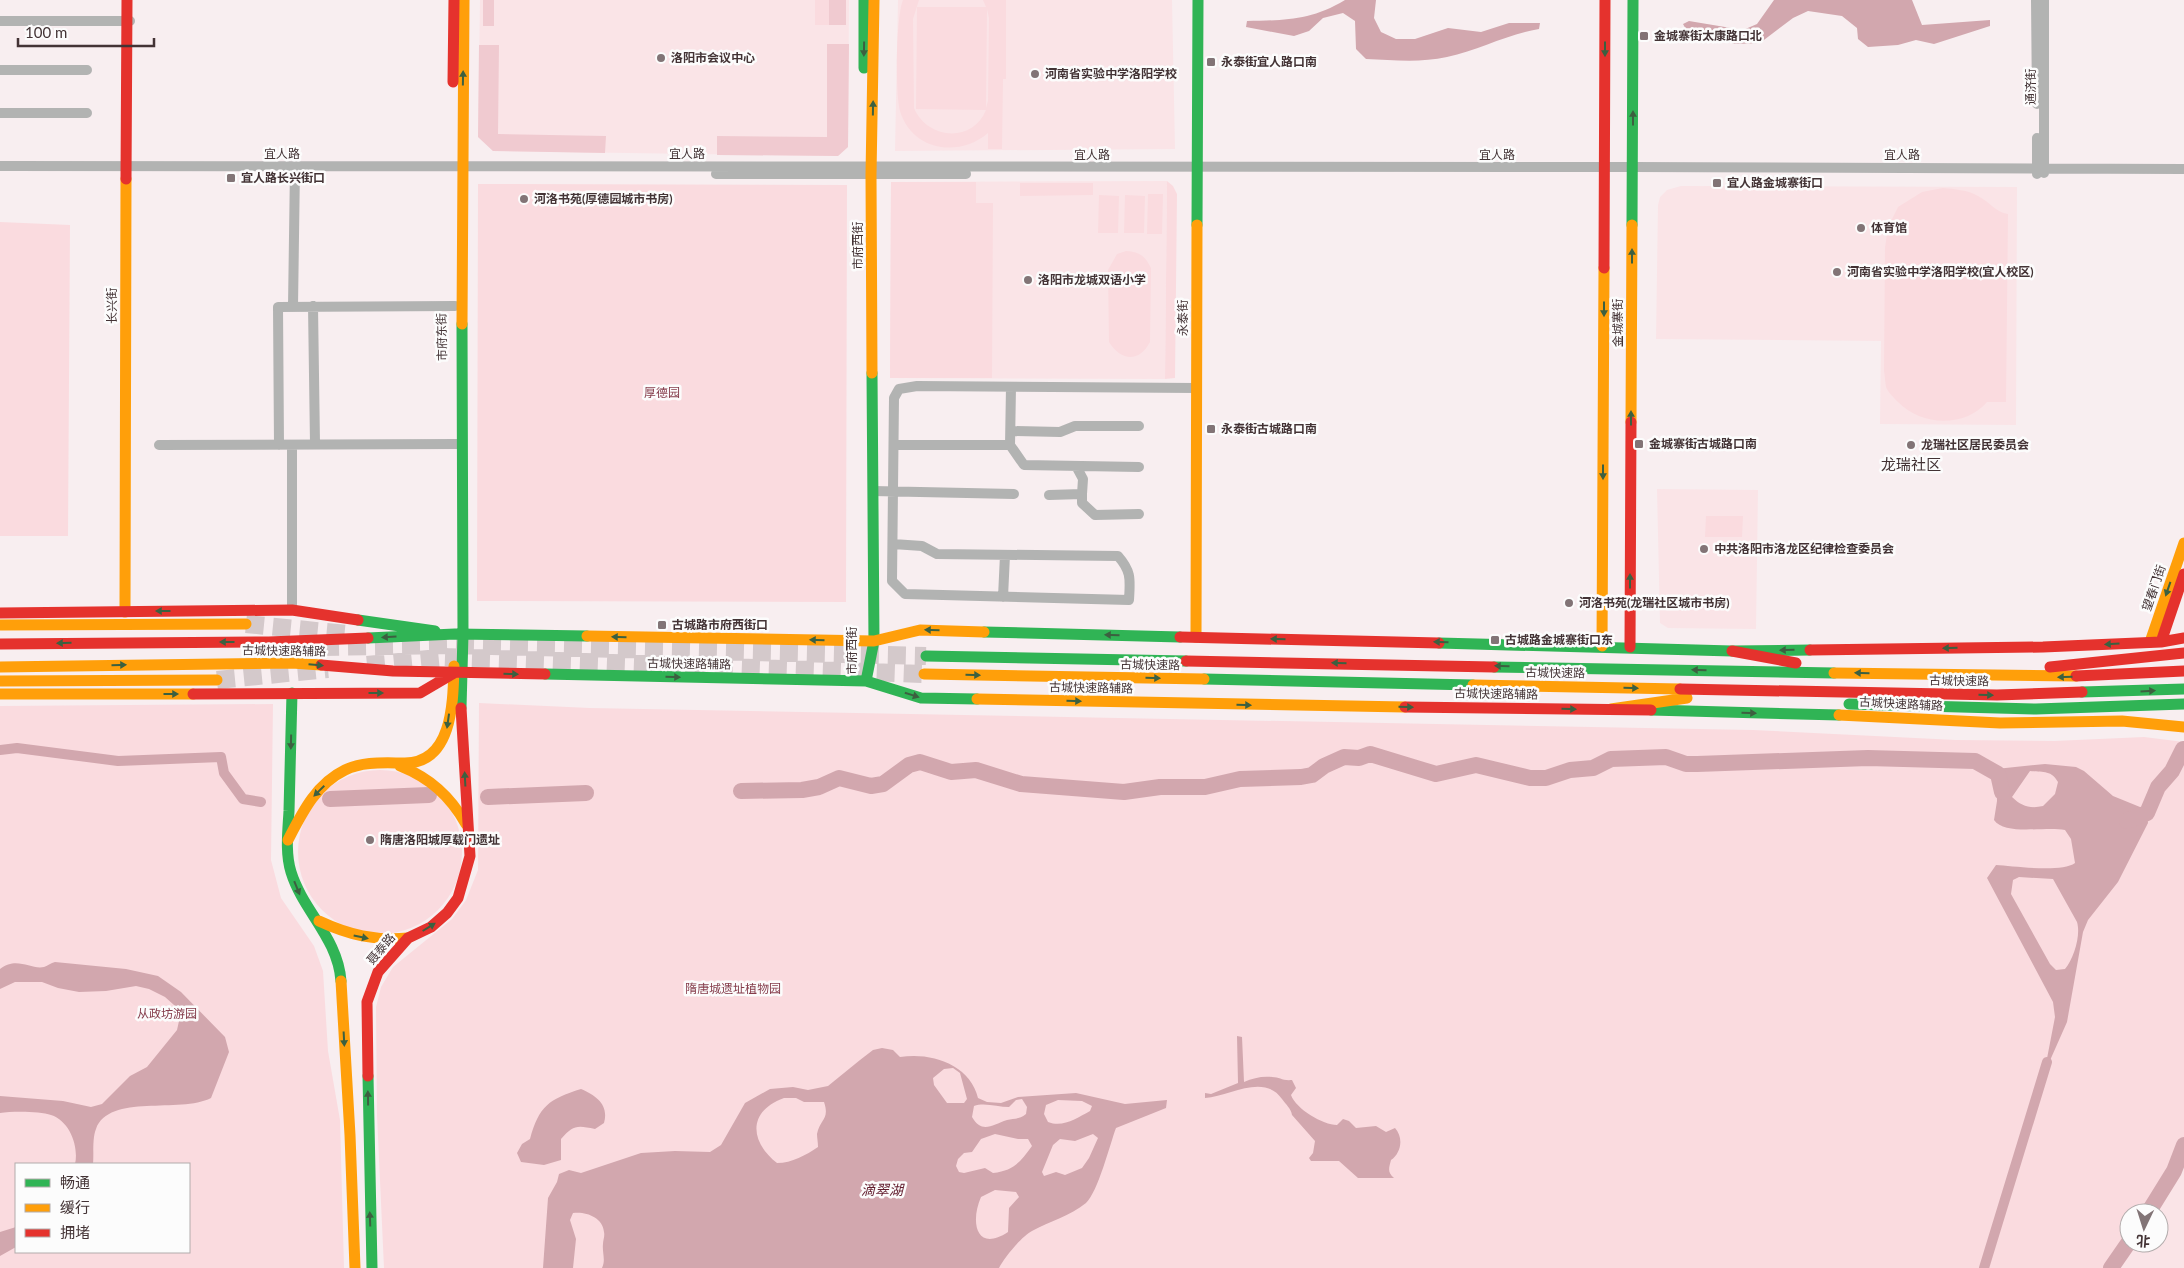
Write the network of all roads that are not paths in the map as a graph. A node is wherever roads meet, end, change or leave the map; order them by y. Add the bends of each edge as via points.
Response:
1 (127, 0) edge
2 (135, 0) edge
3 (454, 0) edge
4 (464, 0) edge
5 (864, 0) edge
6 (874, 0) edge
7 (1192, 0) edge
8 (1198, 0) edge
9 (1606, 0) edge
10 (1633, 0) edge
11 (2036, 0) edge
12 (2044, 0) edge
13 (128, 21) junction
14 (0, 22) edge
15 (0, 70) edge
16 (87, 70) dead end
17 (0, 113) edge
18 (87, 113) dead end
19 (0, 166) edge
20 (131, 169) junction
21 (457, 169) junction
22 (2184, 169) edge
23 (295, 170) junction
24 (1605, 170) junction
25 (1633, 170) junction
26 (0, 171) edge
27 (867, 171) junction
28 (1195, 171) junction
29 (2040, 172) junction
30 (2184, 175) edge
31 (313, 306) junction
32 (455, 306) junction
33 (294, 307) junction
34 (1011, 387) junction
35 (1194, 388) junction
36 (1139, 426) dead end
37 (1011, 431) junction
38 (278, 444) junction
39 (292, 444) junction
40 (315, 444) junction
41 (456, 444) junction
42 (159, 445) dead end
43 (894, 445) junction
44 (1010, 445) junction
45 (1076, 466) junction
46 (1138, 467) dead end
47 (873, 491) junction
48 (894, 491) junction
49 (1014, 494) dead end
50 (1082, 494) junction
51 (1049, 495) dead end
52 (1139, 514) dead end
53 (2184, 543) edge
54 (893, 544) junction
55 (1005, 555) junction
56 (2184, 574) edge
57 (1003, 597) junction
58 (292, 610) junction
59 (129, 612) junction
60 (0, 613) edge
61 (246, 624) tunnel mouth
62 (0, 625) edge
63 (459, 634) junction
64 (1194, 637) junction
65 (2184, 638) edge
66 (870, 641) junction
67 (2155, 642) junction
68 (0, 644) edge
69 (1602, 646) junction
70 (1630, 647) junction
71 (1732, 651) junction
72 (2184, 653) edge
73 (926, 656) tunnel mouth
74 (0, 667) edge
75 (2184, 671) edge
76 (458, 673) junction
77 (1844, 673) junction
78 (924, 674) tunnel mouth
79 (1977, 675) junction
80 (217, 680) tunnel mouth
81 (0, 681) edge
82 (866, 681) junction
83 (2184, 689) edge
84 (1738, 690) junction
85 (292, 693) junction
86 (0, 694) edge
87 (2184, 704) edge
88 (2122, 707) junction
89 (1611, 709) junction
90 (2184, 714) edge
91 (2184, 727) edge
92 (390, 763) junction
93 (468, 827) junction
94 (288, 840) junction
95 (316, 920) junction
96 (408, 938) junction
97 (354, 1268) edge
98 (372, 1268) edge

1 - 13 main road, 长兴街
2 - 20 main road, 长兴街
3 - 21 main road, 市府东街
21 -> 4 main road, 市府东街
5 -> 27 main road, 市府西街
27 -> 6 main road, 市府西街
7 - 28 main road, 永泰街
8 - 28 main road, 永泰街
9 -> 24 main road, 金城寨街
25 -> 10 main road, 金城寨街
11 - 29 street, 通济街
12 - 29 street, 通济街
13 - 14 street
13 - 20 main road, 长兴街
15 - 16 street
17 - 18 street
19 - 20 street, 宜人路
20 - 23 street, 宜人路
20 - 26 street, 宜人路
20 - 59 main road, 长兴街
21 - 23 street, 宜人路
21 - 27 street, 宜人路
21 - 32 main road, 市府东街
21 - 63 main road, 市府东街
22 - 29 street, 宜人路
23 - 33 street
24 - 25 street, 宜人路
24 - 28 street, 宜人路
24 -> 69 main road, 金城寨街
25 - 29 street, 宜人路
70 -> 25 main road, 金城寨街
27 - 28 street, 宜人路
27 - 47 main road, 市府西街
27 - 66 main road, 市府西街
28 - 35 main road, 永泰街
29 - 30 street, 宜人路
31 - 32 street
31 - 33 street
31 - 40 street
32 - 41 main road, 市府东街
33 - 38 street via 278,307
34 - 35 street
34 - 37 street
34 - 43 street via 918,386 899,389 894,398
35 - 64 main road, 永泰街
36 - 37 street via 1075,426 1060,432
37 - 44 street
38 - 39 street
38 - 42 street
39 - 40 street
39 - 58 street
40 - 41 street
41 - 63 main road, 市府东街
43 - 44 street
43 - 48 street
44 - 45 street via 1024,465
45 - 46 street
45 - 50 street via 1082,479
47 - 48 street
47 - 66 main road, 市府西街
48 - 49 street
48 - 54 street
50 - 51 street
50 - 52 street via 1082,504 1095,515
53 -> 67 main road, 望春门街
54 - 55 street via 922,546 937,554
54 - 57 street via 892,581 906,594
55 - 57 street
55 - 57 street via 1118,556 1128,567 1130,580 1128,600
56 - 67 main road, 望春门街
58 -> 59 main road
58 - 63 main road
59 - 60 main road
61 - 62 main road
66 -> 63 main road, 古城快速路辅路
63 -> 68 main road, 古城快速路辅路 via 269,642
63 - 76 main road, 市府东街
64 -> 66 main road, 古城快速路辅路 via 920,630
69 -> 64 main road, 古城快速路辅路
65 - 67 main road, 古城快速路辅路
66 - 82 main road, 市府西街
67 -> 71 main road, 古城快速路辅路 via 2043,647
69 - 70 main road, 古城快速路辅路
70 - 71 main road, 古城快速路辅路
71 - 77 main road
72 - 79 main road
77 -> 73 main road, 古城快速路
74 -> 76 main road, 古城快速路辅路 via 292,663
75 -> 79 main road, 古城快速路 via 2058,677
76 -> 82 main road, 古城快速路辅路
85 -> 76 main road via 420,692
76 -> 92 main road via 442,744 433,755 415,763
93 -> 76 main road, 聂泰路
79 -> 77 main road, 古城快速路
78 -> 84 main road, 古城快速路
80 - 81 main road
82 -> 89 main road, 古城快速路辅路 via 921,698
84 -> 83 main road, 古城快速路 via 1997,695
84 - 88 main road via 1849,704 1939,708
84 - 89 main road
86 -> 85 main road
85 -> 94 main road
87 - 88 main road
88 - 90 main road
89 -> 91 main road, 古城快速路辅路 via 2000,723 2122,721
92 - 93 main road via 416,772 439,788 455,804
92 -> 94 main road via 363,764 344,770 324,785 305,804
96 -> 93 main road, 聂泰路 via 431,927 458,898 470,856
94 -> 95 main road via 290,870 303,901
95 -> 96 main road via 363,939
95 -> 97 main road via 326,933 340,967
98 -> 96 main road, 聂泰路 via 367,1002 378,972

